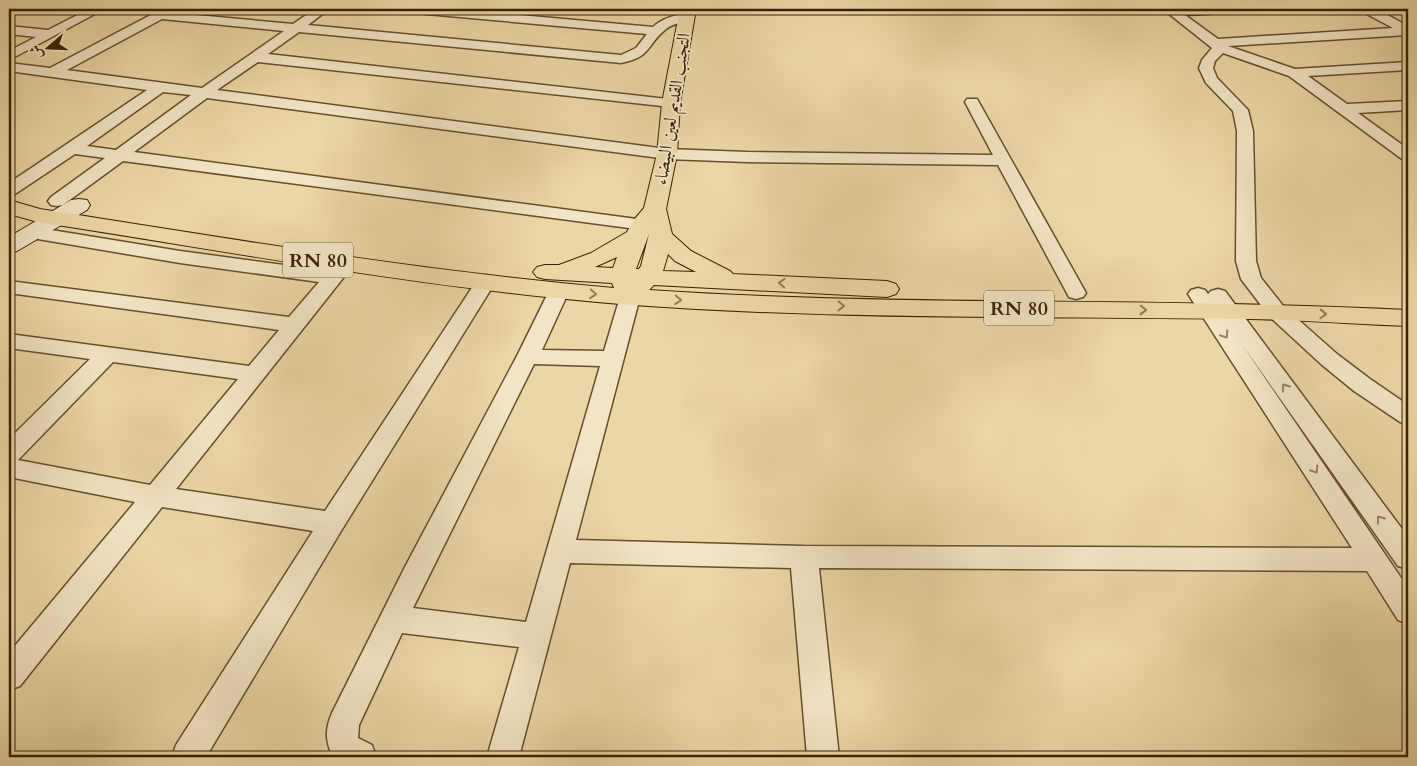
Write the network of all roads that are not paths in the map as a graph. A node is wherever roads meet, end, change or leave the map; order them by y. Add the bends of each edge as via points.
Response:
1 (98, 9) edge
2 (323, 9) edge
3 (415, 9) edge
4 (1226, 9) edge
5 (1367, 9) edge
6 (1170, 10) edge
7 (165, 12) edge
8 (687, 14) edge
9 (520, 18) junction
10 (296, 28) junction
11 (9, 30) edge
12 (657, 31) junction
13 (1408, 31) edge
14 (50, 34) junction
15 (1218, 45) junction
16 (492, 48) junction
17 (9, 56) edge
18 (254, 57) junction
19 (1408, 66) edge
20 (9, 67) edge
21 (55, 71) junction
22 (1294, 73) junction
23 (462, 80) junction
24 (162, 86) junction
25 (206, 92) junction
26 (972, 102) dead end
27 (671, 103) junction
28 (1408, 104) edge
29 (1342, 109) junction
30 (72, 149) junction
31 (1404, 151) edge
32 (667, 154) junction
33 (120, 156) junction
34 (1004, 160) junction
35 (9, 191) edge
36 (9, 207) edge
37 (54, 214) junction
38 (651, 227) junction
39 (9, 233) edge
40 (198, 240) junction
41 (9, 246) edge
42 (180, 257) junction
43 (278, 262) junction
44 (339, 271) junction
45 (647, 278) junction
46 (486, 281) junction
47 (735, 281) junction
48 (558, 282) junction
49 (9, 286) edge
50 (626, 286) junction
51 (1076, 293) junction
52 (1408, 299) edge
53 (1214, 303) junction
54 (1270, 304) junction
55 (1408, 318) edge
56 (295, 325) junction
57 (9, 341) edge
58 (109, 353) junction
59 (528, 357) junction
60 (612, 359) junction
61 (255, 374) junction
62 (1408, 416) edge
63 (9, 454) edge
64 (9, 468) edge
65 (156, 496) junction
66 (332, 523) junction
67 (559, 551) junction
68 (804, 558) junction
69 (1408, 558) edge
70 (1374, 560) junction
71 (1408, 612) edge
72 (394, 619) junction
73 (536, 636) junction
74 (9, 676) edge
75 (188, 757) edge
76 (360, 757) edge
77 (503, 757) edge
78 (823, 757) edge

1 - 14 street
2 - 10 street
3 - 9 street
4 - 6 street
5 - 13 street
6 - 15 street
7 - 10 street
7 - 21 street
8 - 12 street via 662,25
8 - 27 main road, التجنب القديم لعين البيضاء
9 - 12 street
9 - 16 street
10 - 16 street
10 - 18 street
11 - 14 street
12 - 16 street via 644,49 635,56 622,59
13 - 15 street
14 - 17 street
15 - 22 street
15 - 54 street via 1206,68 1211,80 1240,110 1245,131 1246,261 1251,278
16 - 23 street
18 - 23 street
18 - 25 street
19 - 22 street
20 - 21 street
21 - 24 street
22 - 29 street
23 - 27 street
24 - 25 street
24 - 30 street
25 - 32 street
25 - 33 street
26 - 34 street
27 - 32 main road, التجنب القديم لعين البيضاء
28 - 29 street
29 - 31 street
30 - 33 street
30 - 35 street
32 - 34 street
32 - 38 main road, التجنب القديم لعين البيضاء
33 - 37 street
33 - 38 street
34 - 51 street
35 - 37 main road, RN 80
36 - 37 main road, RN 80
37 - 39 main road
37 - 40 main road, RN 80
37 - 41 main road
37 - 42 street
37 - 48 main road, RN 80 via 329,245
38 - 45 main road via 653,266
38 - 47 main road via 694,264
38 - 48 main road
38 - 50 main road
40 - 42 street
40 - 43 main road, RN 80
42 - 43 street
43 - 44 main road, RN 80
44 - 46 main road, RN 80
44 - 56 street
45 - 47 main road, RN 80
45 - 50 main road
46 - 48 main road, RN 80
46 - 66 street
51 -> 47 main road, RN 80 via 916,290
48 - 50 main road, RN 80
48 - 59 street
49 - 56 street
50 -> 53 main road, RN 80 via 825,306
50 - 60 street
51 - 53 main road, RN 80
52 - 54 main road, RN 80
53 - 54 main road, RN 80
69 -> 53 street
53 -> 70 street
54 -> 55 main road, RN 80
54 - 62 street via 1329,360
56 - 61 street
57 - 58 street
58 - 61 street
58 - 63 street
59 - 60 street
59 - 72 street
60 - 67 street
61 - 65 street
64 - 65 street
65 - 66 street
65 - 74 street
66 - 75 street
67 - 68 street
67 - 73 street
68 - 70 street
68 - 78 street
70 - 71 street
72 - 73 street
72 - 76 street via 343,724 343,746
73 - 77 street

